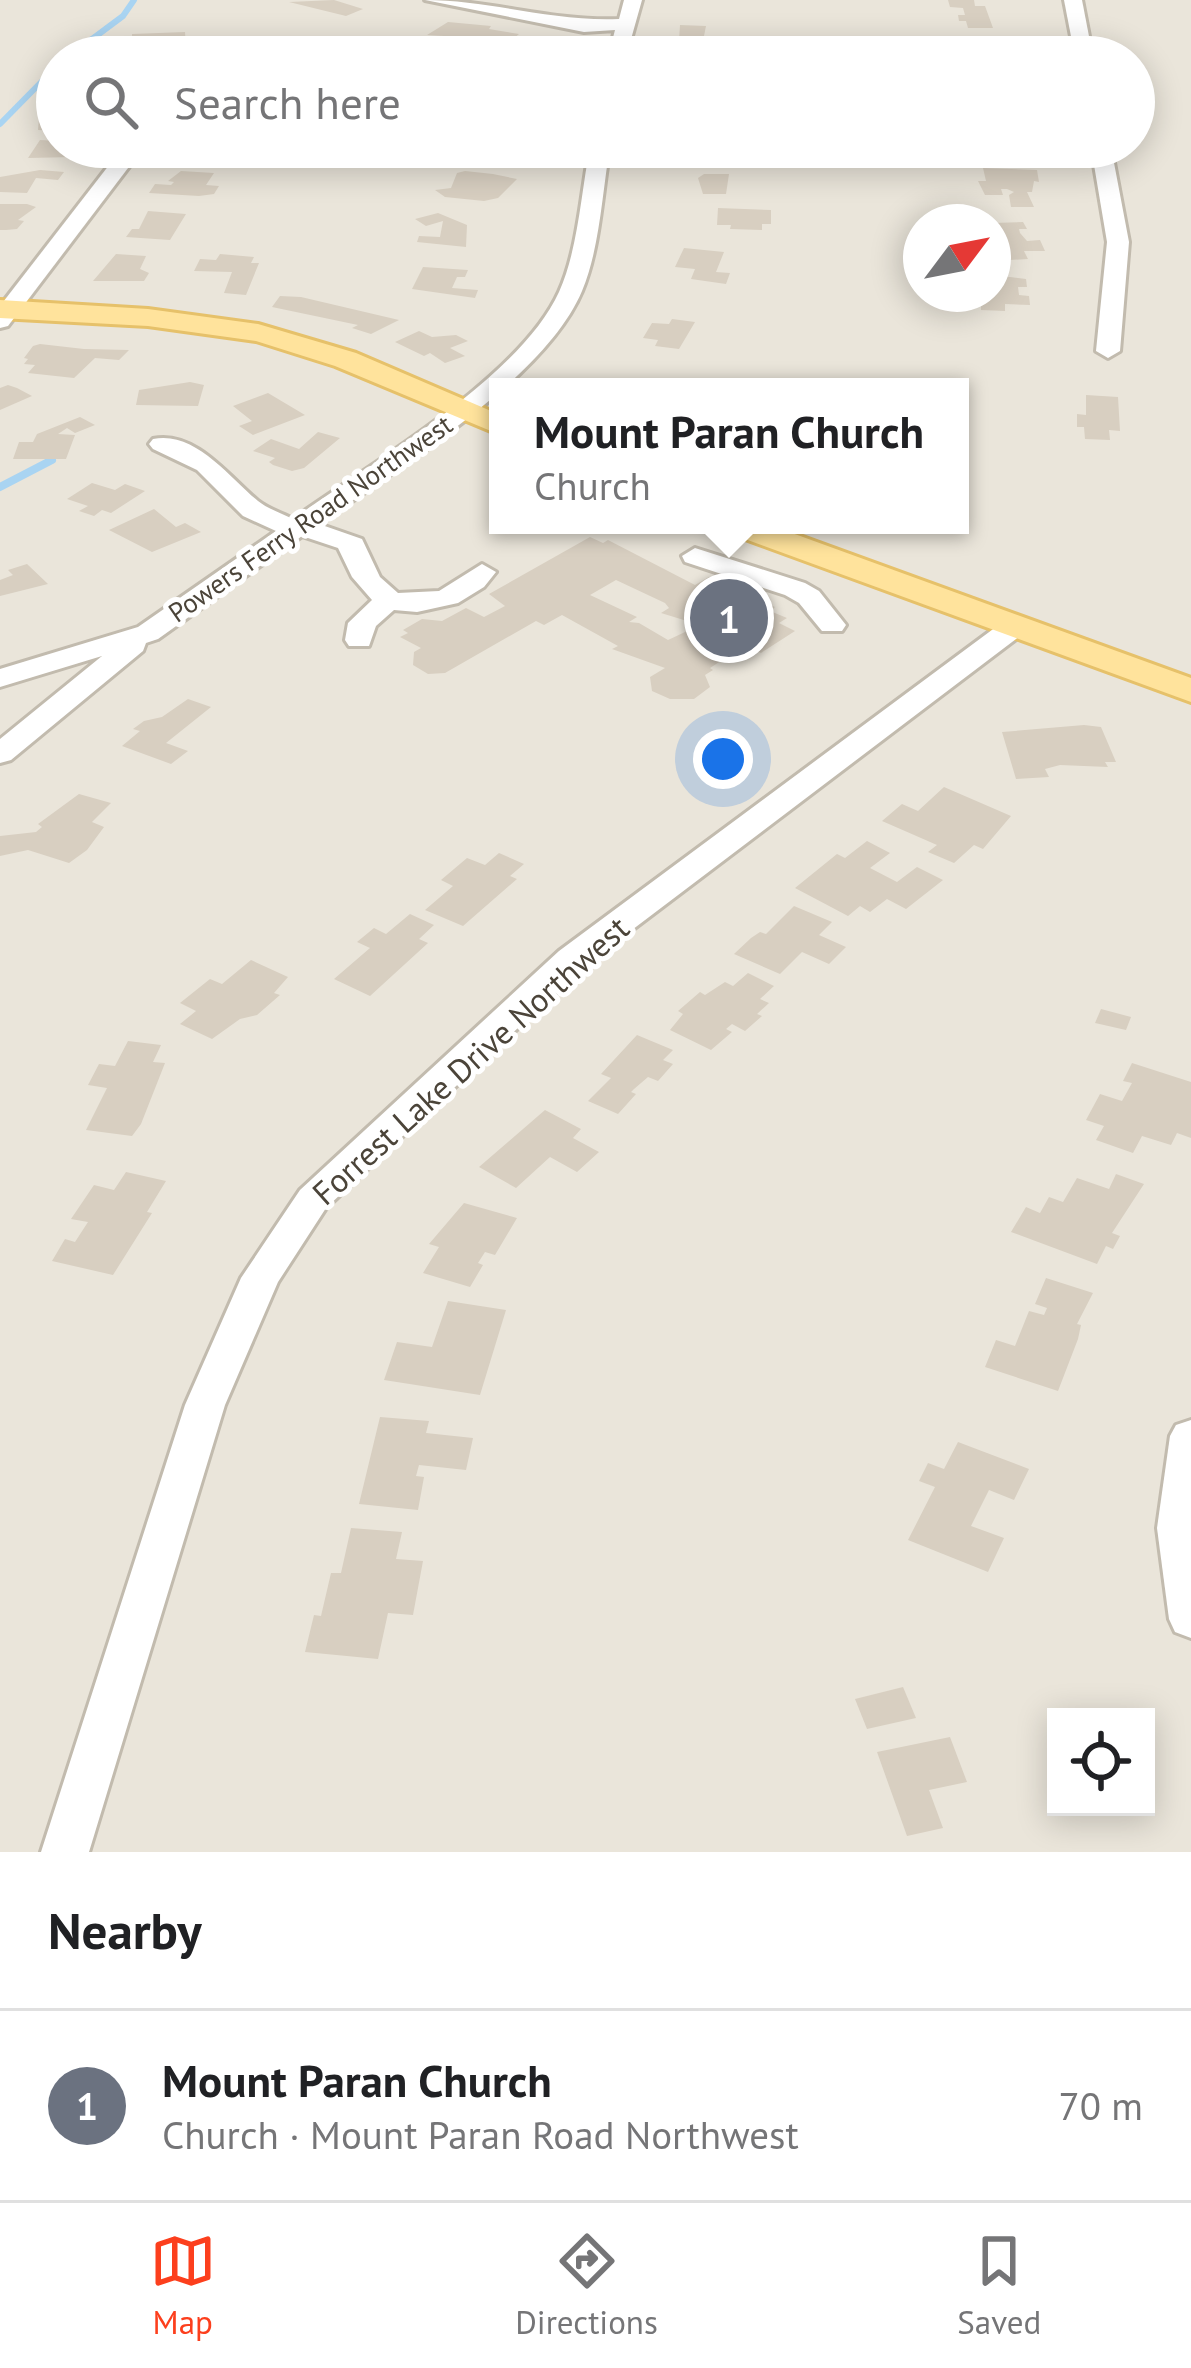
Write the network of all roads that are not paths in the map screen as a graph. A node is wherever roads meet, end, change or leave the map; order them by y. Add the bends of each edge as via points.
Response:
1 (434, 0) edge
2 (634, 0) edge
3 (1073, 0) edge
4 (626, 24) junction
5 (623, 36) edge
6 (1080, 36) edge
7 (117, 168) edge
8 (596, 168) edge
9 (1104, 168) edge
10 (3, 313) edge
11 (1108, 351) dead end
12 (500, 378) edge
13 (489, 387) edge
14 (463, 409) junction
15 (489, 421) edge
16 (163, 444) dead end
17 (303, 530) junction
18 (762, 534) edge
19 (695, 556) dead end
20 (832, 561) junction
21 (482, 572) dead end
22 (795, 589) junction
23 (389, 600) junction
24 (832, 625) dead end
25 (1014, 627) junction
26 (148, 633) junction
27 (359, 640) dead end
28 (0, 678) edge
29 (1191, 691) edge
30 (0, 754) edge
31 (1191, 1436) edge
32 (1191, 1619) edge
33 (65, 1852) edge

1 - 4 street via 584,26
2 - 4 street
3 - 6 street
4 - 5 street
7 - 10 street
8 - 12 street, Powers Ferry Road Northwest via 573,286 557,319
9 - 11 street via 1118,242
10 - 14 main road via 261,333
13 - 14 street, Powers Ferry Road Northwest
14 - 15 main road
14 - 17 street, Powers Ferry Road Northwest
16 - 17 street via 206,465 252,510
17 - 23 street via 336,551 350,550
17 - 26 street, Powers Ferry Road Northwest
18 - 20 main road
19 - 22 street
20 - 22 street
20 - 25 main road
21 - 23 street via 453,596
22 - 24 street
23 - 27 street via 362,623
25 - 29 main road
25 - 33 street, Forrest Lake Drive Northwest via 571,959 314,1199 260,1277 205,1405
26 - 28 street, Powers Ferry Road Northwest
26 - 30 street
31 - 32 street via 1177,1533

